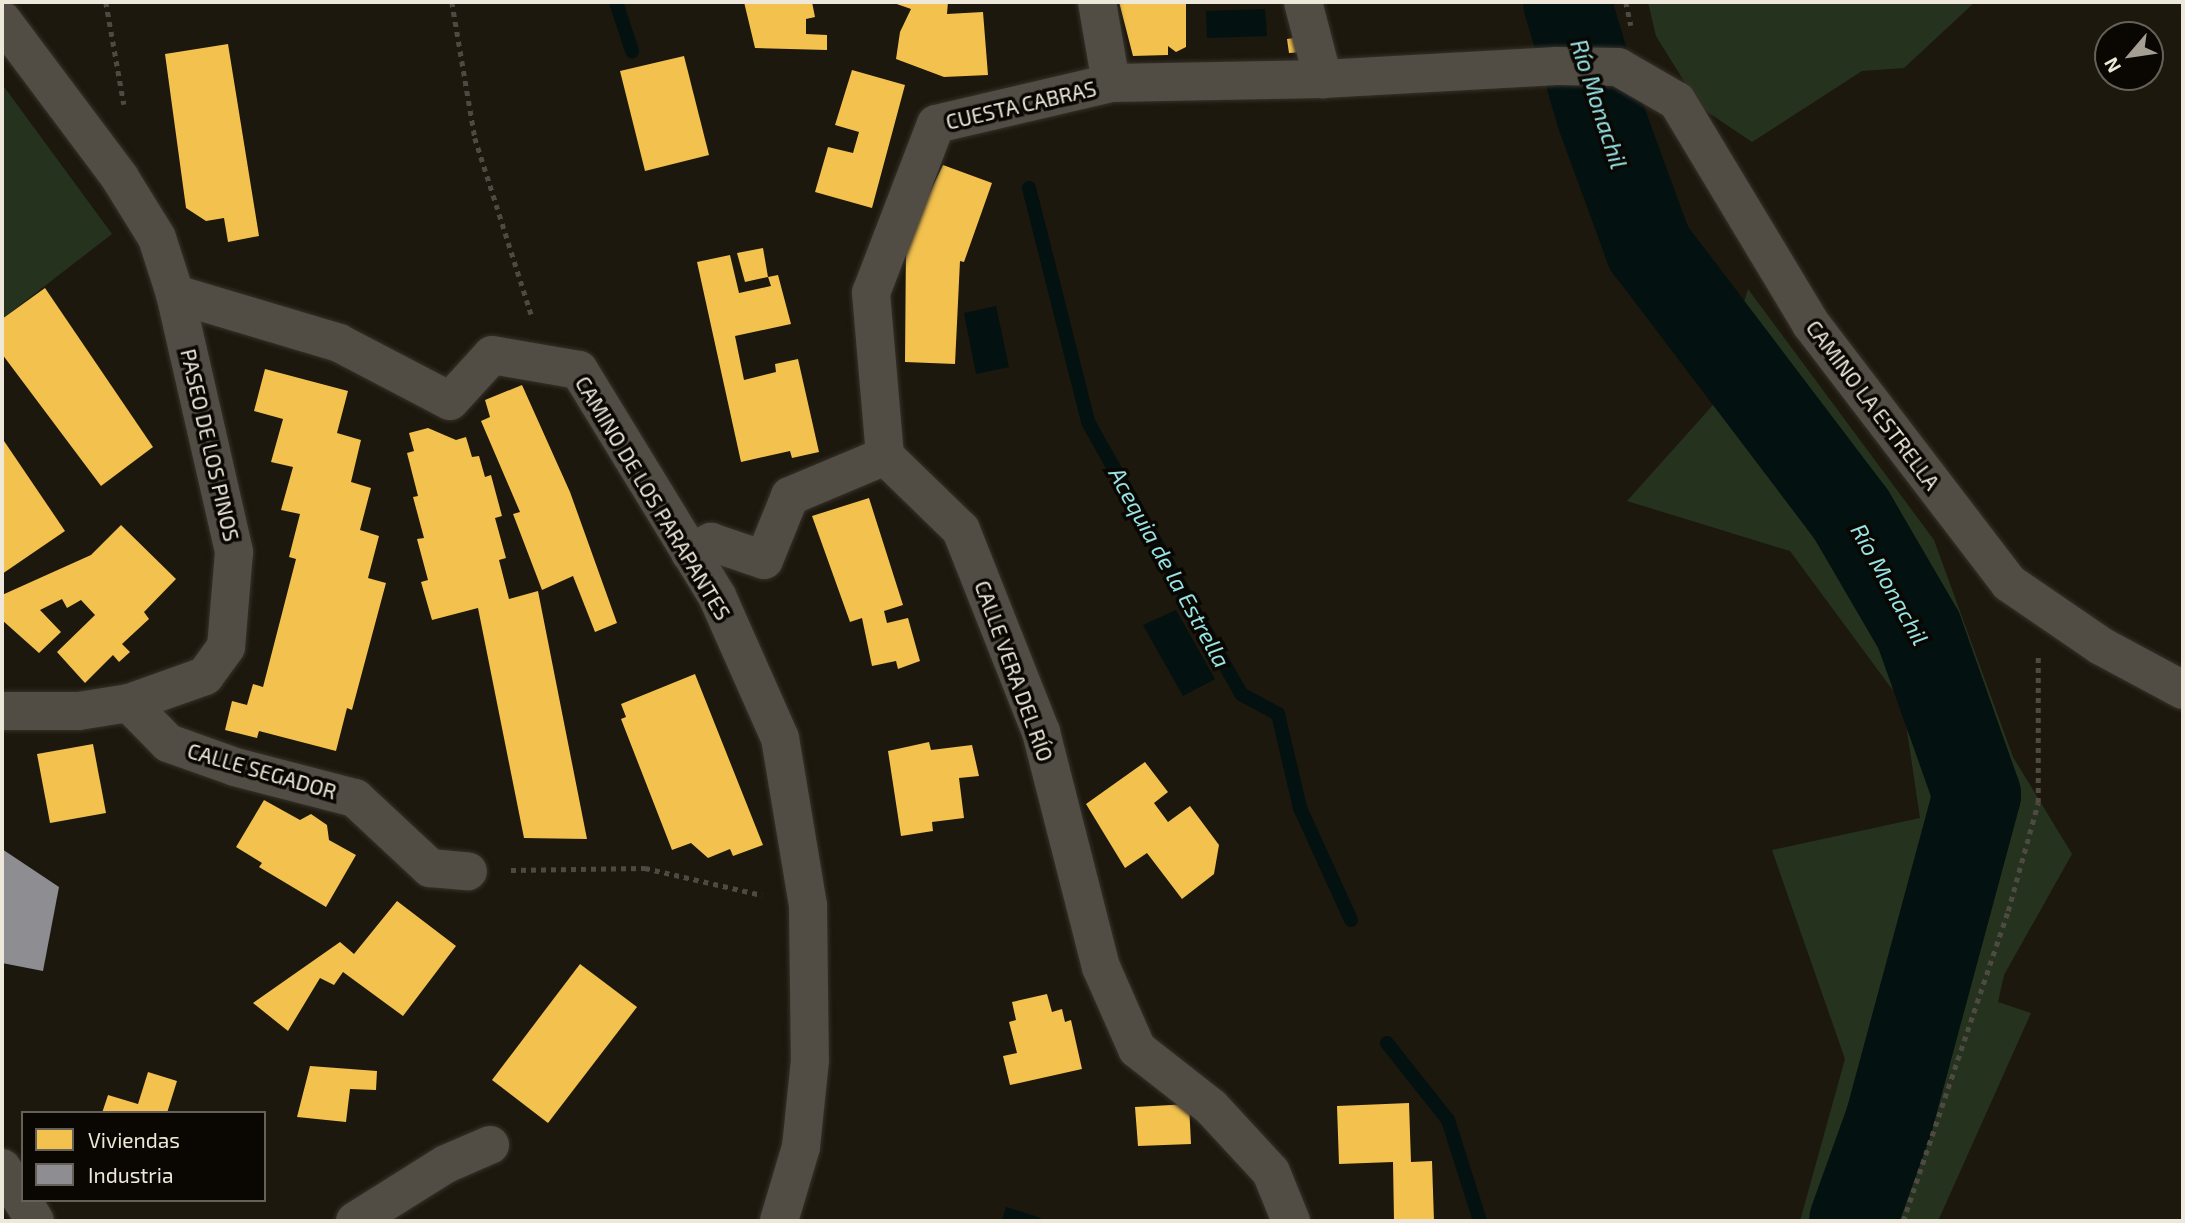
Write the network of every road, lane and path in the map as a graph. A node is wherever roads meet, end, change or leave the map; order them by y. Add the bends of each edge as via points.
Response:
1 (106, 2) edge
2 (452, 2) edge
3 (1097, 2) edge
4 (1303, 2) edge
5 (2, 20) edge
6 (1619, 68) joint
7 (1323, 79) junction
8 (1111, 83) junction
9 (125, 112) dead end
10 (175, 294) junction
11 (579, 370) junction
12 (885, 456) junction
13 (690, 553) junction
14 (2038, 603) junction
15 (2183, 690) edge
16 (129, 703) junction
17 (2, 710) edge
18 (468, 871) joint
19 (808, 906) junction
20 (490, 1145) dead end
21 (2, 1168) edge
22 (21, 1199) edge
23 (23, 1202) edge
24 (35, 1221) edge
25 (355, 1221) edge
26 (779, 1221) edge
27 (1291, 1221) edge
28 (1903, 1221) edge

1 - 9 path
2 - 11 path via 475,138 540,343
3 - 8 street
4 - 7 street
5 - 10 street, PASEO DE LOS PINOS via 120,178 157,238
6 - 7 street, CUESTA CABRAS via 1557,66
6 - 14 street, CAMINO LA ESTRELLA via 1677,101 1811,324 2008,583
7 - 8 street, CUESTA CABRAS
8 - 12 street, CUESTA CABRAS via 936,124 871,293
10 - 11 street, CAMINO DE LOS PARAPANTES via 340,344 450,401 492,355
10 - 16 street, PASEO DE LOS PINOS via 234,552 226,647 205,676
11 - 13 street, CAMINO DE LOS PARAPANTES
12 - 13 street via 790,496 764,560 711,542
12 - 27 street, CALLE VERA DEL RÍO via 961,530 1041,732 1101,968 1137,1049 1211,1107 1271,1172
13 - 19 street, CAMINO DE LOS PARAPANTES via 717,596 780,738
14 - 15 street, CAMINO LA ESTRELLA via 2101,646
14 - 28 path via 2038,803 2008,911
16 - 17 street, PASEO DE LOS PINOS via 79,711
16 - 18 street, CALLE SEGADOR via 168,743 235,767 355,798 430,868
18 - 19 path via 645,868
19 - 26 street, CAMINO DE LOS PARAPANTES via 810,1060 801,1147
20 - 25 street via 446,1164
21 - 22 street
23 - 24 street

